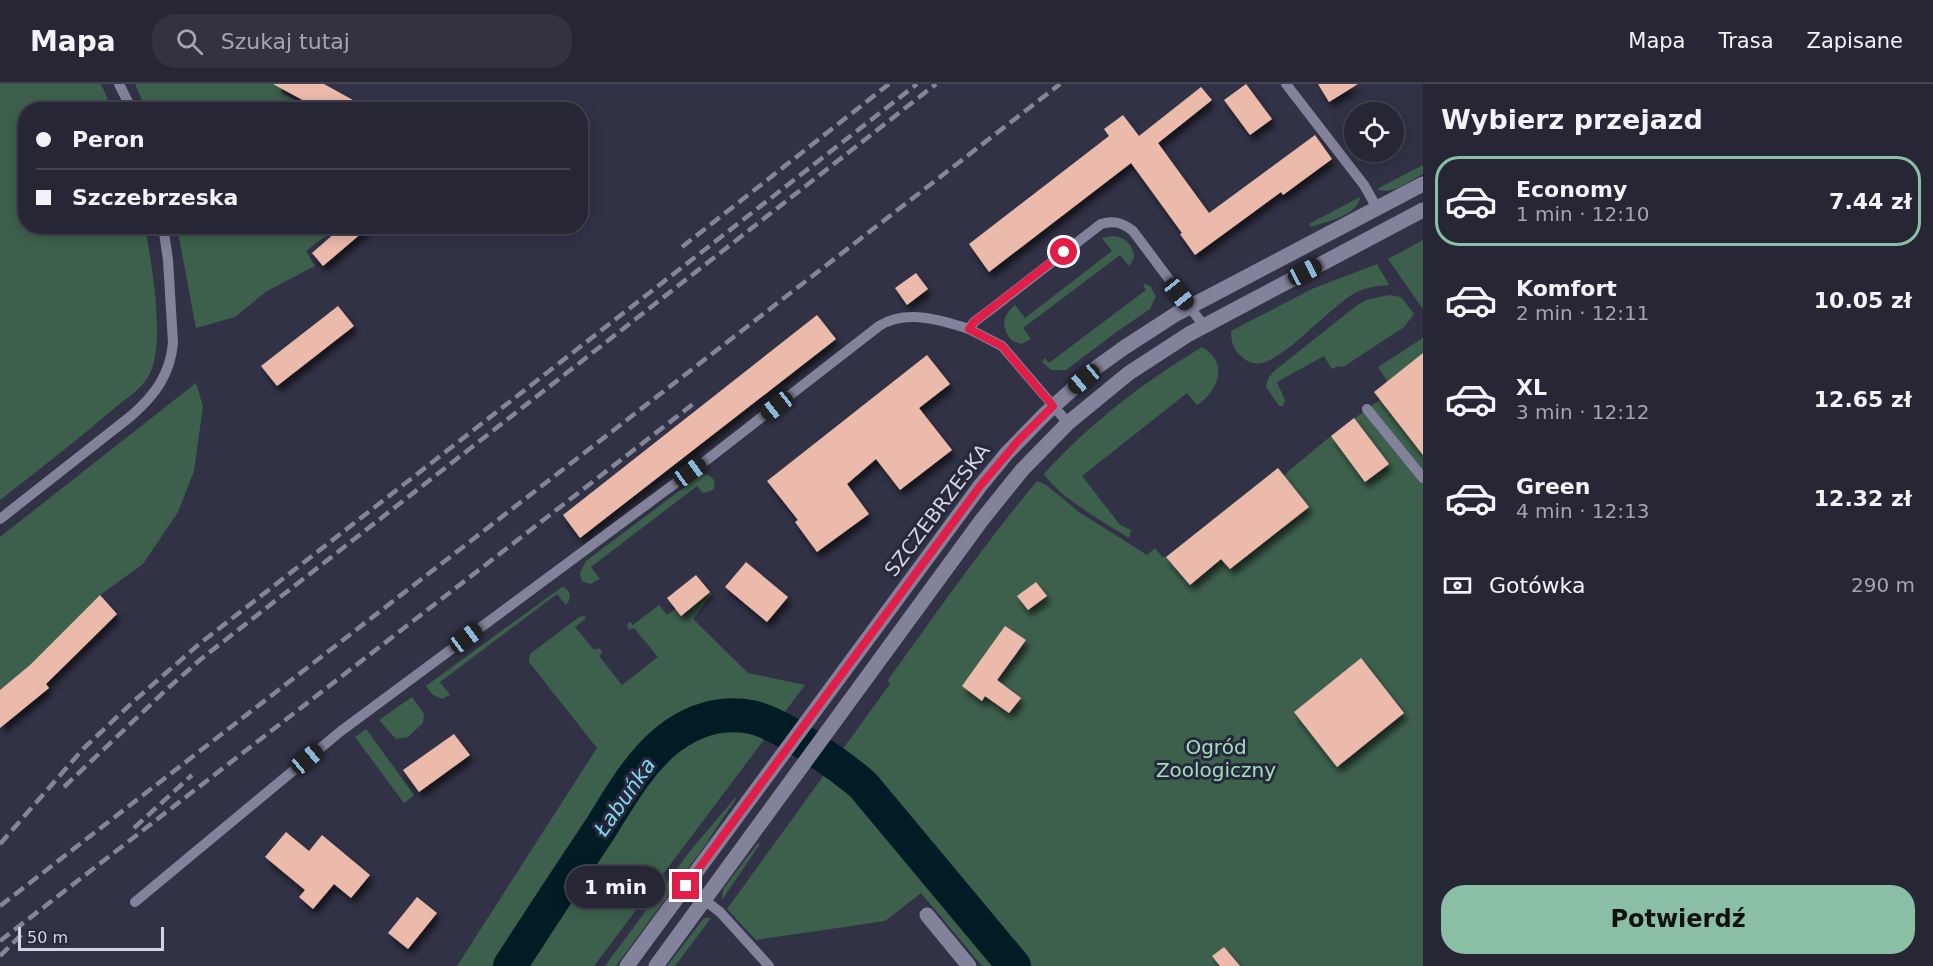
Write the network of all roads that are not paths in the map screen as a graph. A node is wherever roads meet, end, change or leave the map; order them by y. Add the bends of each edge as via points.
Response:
1 (119, 84) edge
2 (1302, 84) edge
3 (1290, 88) edge
4 (128, 102) edge
5 (1423, 184) edge
6 (1377, 208) junction
7 (1423, 210) edge
8 (165, 234) edge
9 (1190, 307) junction
10 (1204, 326) junction
11 (969, 329) junction
12 (1053, 406) junction
13 (1367, 409) dead end
14 (1068, 423) junction
15 (1423, 478) edge
16 (0, 519) edge
17 (686, 886) junction
18 (704, 900) junction
19 (135, 902) dead end
20 (927, 915) dead end
21 (627, 966) edge
22 (656, 966) edge
23 (769, 966) edge
24 (969, 966) edge

1 - 4 lane
2 - 3 lane
3 - 6 lane
5 - 6 street, SZCZEBRZESKA
6 - 9 street, SZCZEBRZESKA
7 - 10 street
8 - 16 lane via 173,343 164,380 131,416
9 - 10 lane
9 - 11 lane via 1133,231 1120,223 1107,222
9 - 12 street, SZCZEBRZESKA via 1118,352
10 - 14 street via 1129,373
11 - 12 lane via 1002,346
11 - 19 lane via 941,320 903,318 879,326 708,459 341,731
12 - 14 lane
12 - 17 street, SZCZEBRZESKA via 980,486
13 - 15 lane
14 - 18 street via 994,505
17 - 18 lane
17 - 21 street, SZCZEBRZESKA
18 - 22 street
18 - 23 lane via 723,915
20 - 24 street

